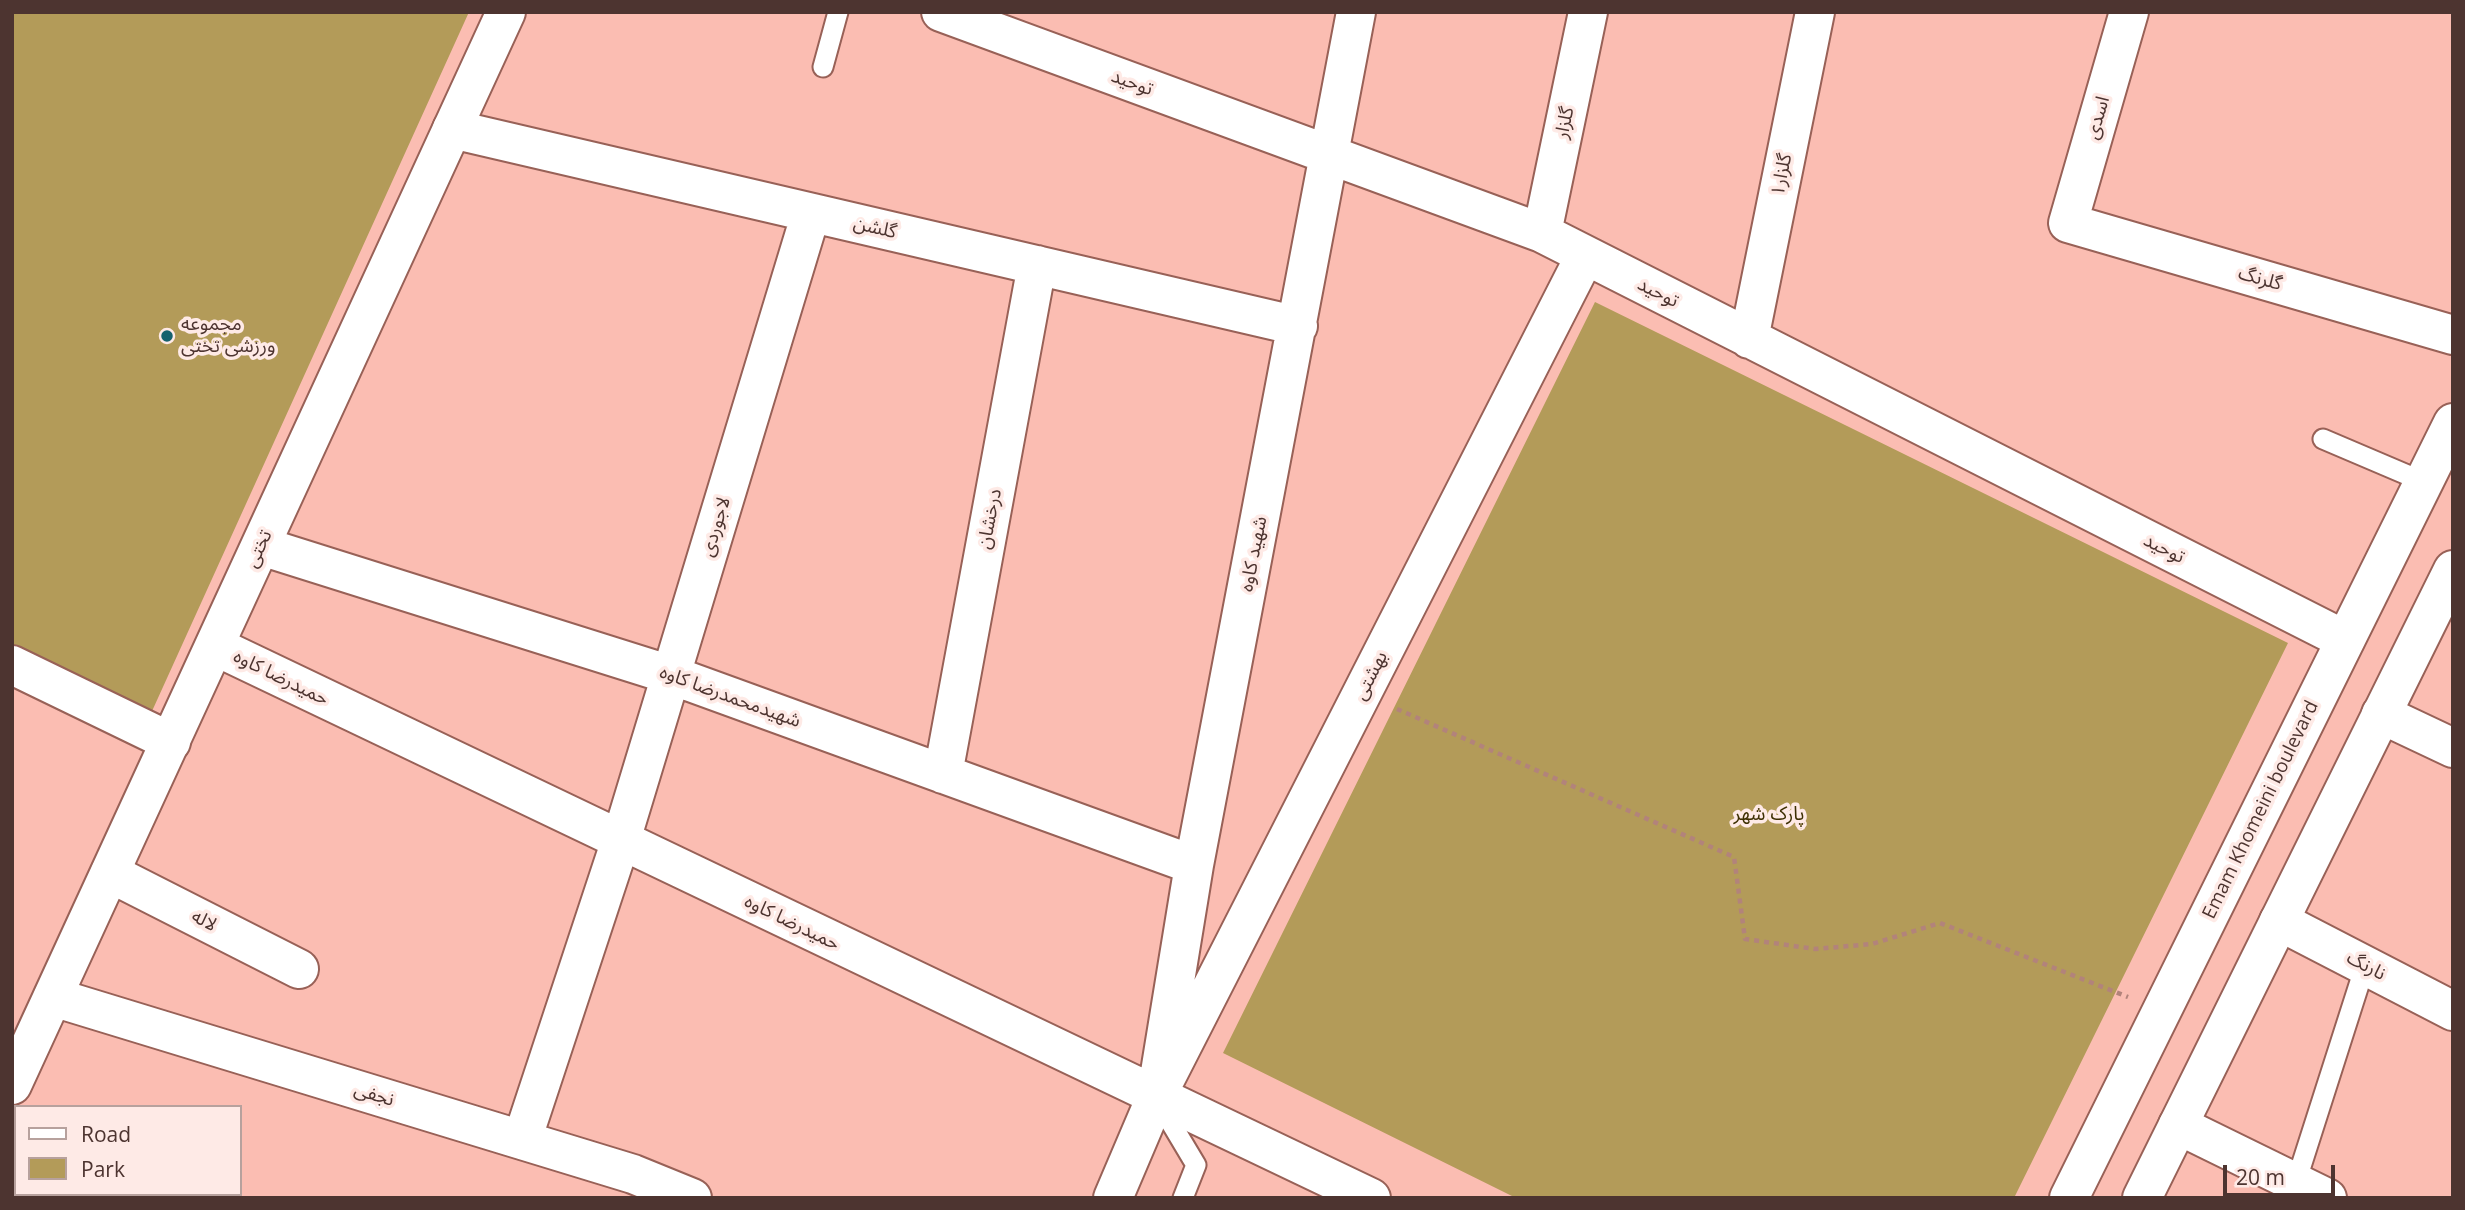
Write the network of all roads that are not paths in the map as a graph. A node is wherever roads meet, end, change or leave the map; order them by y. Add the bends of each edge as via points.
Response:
1 (506, 12) edge
2 (838, 12) edge
3 (941, 12) edge
4 (1356, 12) edge
5 (1588, 12) edge
6 (1815, 12) edge
7 (2129, 12) edge
8 (824, 67) dead end
9 (452, 129) junction
10 (1330, 157) junction
11 (811, 213) junction
12 (2068, 223) joint
13 (1542, 233) junction
14 (1586, 256) junction
15 (1037, 265) junction
16 (1298, 326) junction
17 (2453, 335) edge
18 (1749, 339) junction
19 (2453, 423) edge
20 (2323, 439) dead end
21 (2424, 482) junction
22 (261, 546) junction
23 (2453, 570) edge
24 (2345, 640) junction
25 (215, 646) junction
26 (12, 665) edge
27 (671, 675) junction
28 (2381, 714) junction
29 (171, 742) junction
30 (2453, 748) edge
31 (943, 774) junction
32 (621, 841) junction
33 (1194, 864) junction
34 (110, 873) junction
35 (2279, 921) junction
36 (2365, 966) junction
37 (299, 969) dead end
38 (53, 997) junction
39 (2453, 1012) edge
40 (12, 1085) edge
41 (1156, 1097) junction
42 (2178, 1125) junction
43 (522, 1140) junction
44 (2312, 1190) edge
45 (692, 1198) edge
46 (1113, 1198) edge
47 (1183, 1198) edge
48 (1371, 1198) edge
49 (2069, 1198) edge
50 (2141, 1198) edge

1 - 9 street, تختی
2 - 8 lane
3 - 10 street, توحید
4 - 10 street, شهید کاوه
5 - 13 street, گلزار
6 - 18 street, گلزار۱
7 - 12 street, اسدی
9 - 11 street, گلشن
9 - 22 street, تختی
10 - 13 street, توحید
10 - 16 street, شهید کاوه
11 - 15 street, گلشن
11 - 27 street, لاجوردی
12 - 17 street, گلرنگ
13 - 14 street, توحید
14 - 18 street, توحید
14 - 41 street, بهشتی
15 - 16 street, گلشن
15 - 31 street, درخشان
16 - 33 street, شهید کاوه
18 - 24 street, توحید
19 - 21 street, Emam Khomeini boulevard
20 - 21 lane
21 - 24 street, Emam Khomeini boulevard
22 - 25 street, تختی
22 - 27 street, شهیدمحمدرضا کاوه
23 - 28 street
24 - 49 street, Emam Khomeini boulevard
25 - 29 street, تختی
25 - 32 street, حمیدرضا کاوه
26 - 29 street
27 - 31 street, شهیدمحمدرضا کاوه
27 - 32 street, لاجوردی
28 - 30 street
28 - 35 street
29 - 34 street, تختی
31 - 33 street, شهیدمحمدرضا کاوه
32 - 41 street, حمیدرضا کاوه
32 - 43 street, لاجوردی
33 - 41 street, شهید کاوه
34 - 37 street, لاله
34 - 38 street, تختی
35 - 36 street, نارنگ
35 - 42 street
36 - 39 street, نارنگ
36 - 44 lane
38 - 40 street, تختی
38 - 43 street, نجفی
41 - 46 street
41 - 47 lane via 1196,1164
41 - 48 street, حمیدرضا کاوه
42 - 44 street
42 - 50 street
43 - 45 street, نجفی via 633,1174

